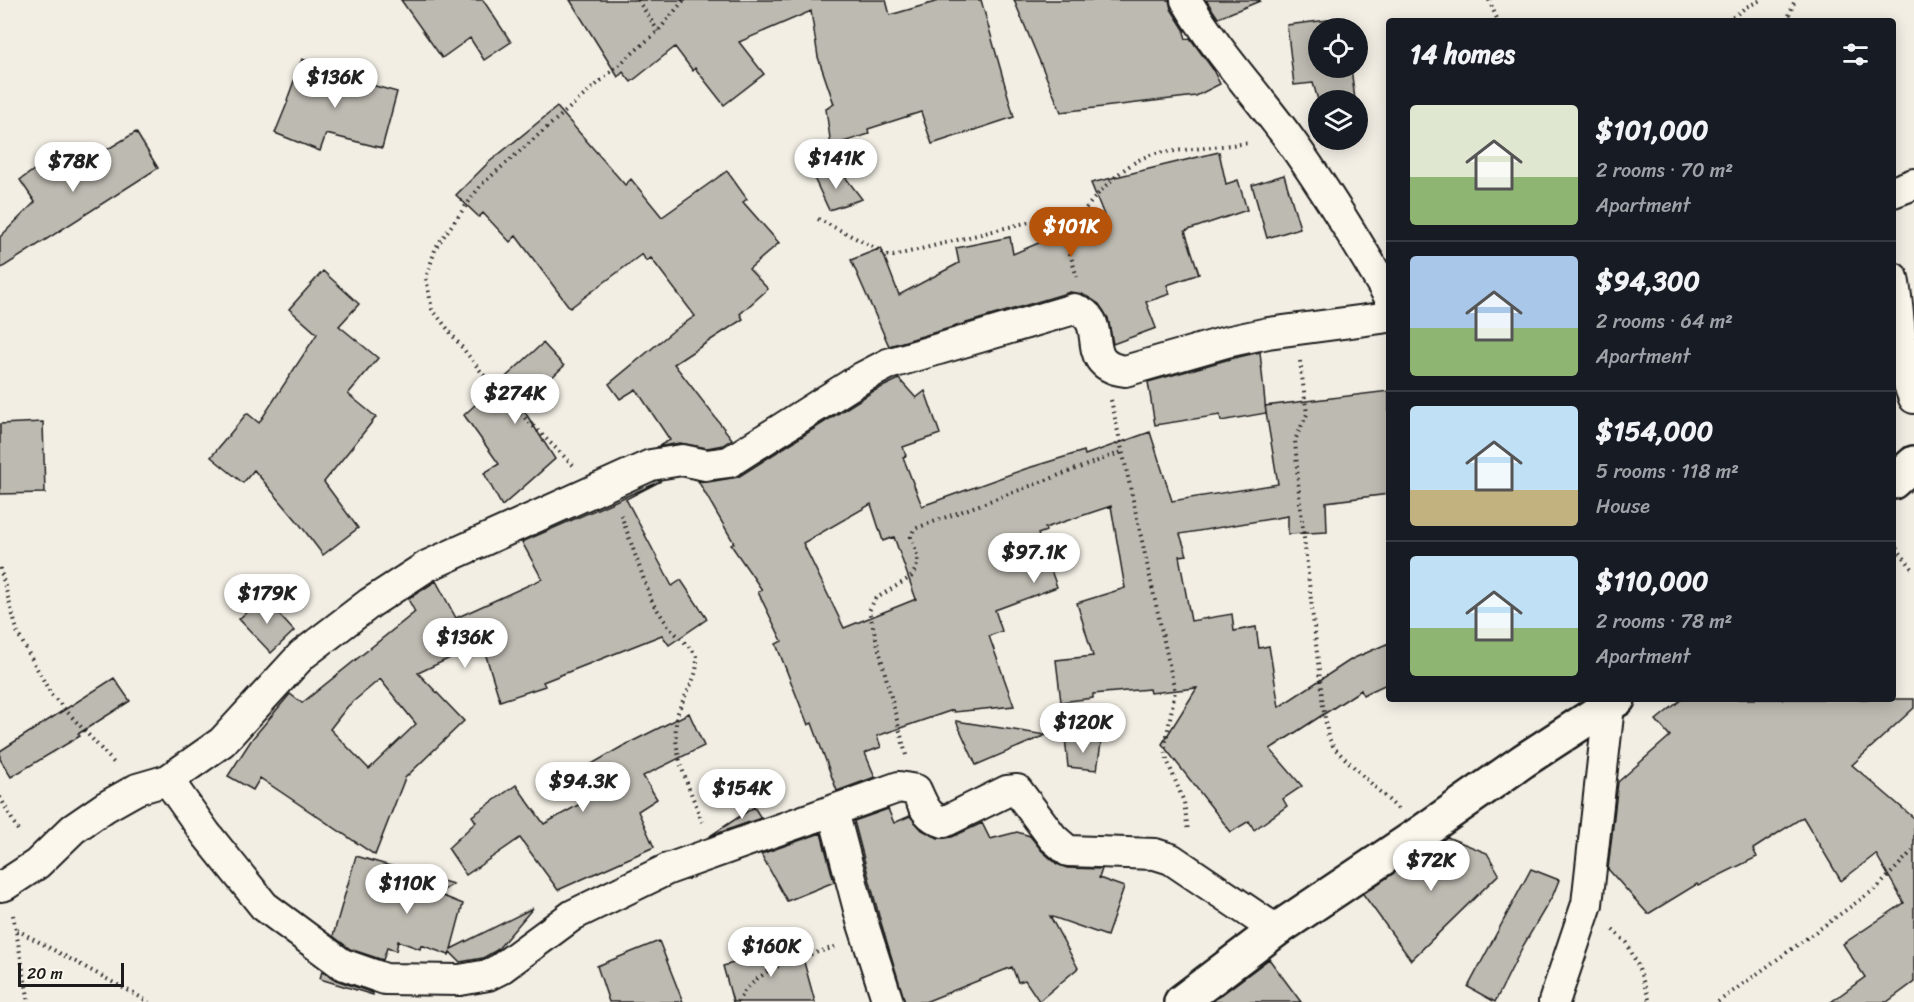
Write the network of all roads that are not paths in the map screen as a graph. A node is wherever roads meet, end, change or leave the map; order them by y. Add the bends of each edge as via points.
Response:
1 (1186, 0) edge
2 (1914, 184) edge
3 (1896, 191) edge
4 (1386, 291) edge
5 (1896, 294) edge
6 (1386, 317) edge
7 (1914, 398) edge
8 (1914, 463) edge
9 (1896, 479) edge
10 (1613, 702) edge
11 (168, 780) junction
12 (833, 811) junction
13 (3, 885) edge
14 (1276, 930) junction
15 (888, 1002) edge
16 (1181, 1002) edge
17 (1554, 1002) edge

1 - 4 street via 1201,26 1289,139
2 - 3 street
5 - 7 street via 1903,361
6 - 11 street via 1226,342 1125,371 1103,362 1097,354 1092,321 1074,309 888,364 729,462 706,465 682,460 651,465 427,566 302,655 222,742
8 - 9 street
10 - 14 street
10 - 17 street via 1587,904
11 - 12 street via 264,906 342,964 385,979 460,980 488,975 573,915 669,869
11 - 13 street via 137,789 73,830 37,864
12 - 14 street via 899,788 916,790 927,813 944,822 1006,791 1017,790 1053,838 1068,851 1155,854 1171,859
12 - 15 street
14 - 16 street

